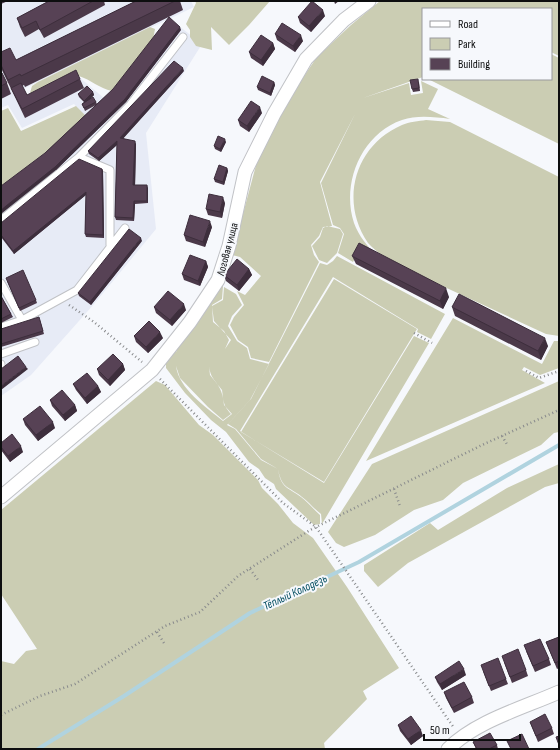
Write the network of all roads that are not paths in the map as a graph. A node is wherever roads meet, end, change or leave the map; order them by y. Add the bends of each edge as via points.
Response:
1 (369, 1) edge
2 (183, 37) dead end
3 (80, 157) junction
4 (1, 220) edge
5 (124, 228) dead end
6 (110, 245) junction
7 (1, 283) edge
8 (22, 320) junction
9 (1, 328) edge
10 (35, 342) dead end
11 (1, 354) edge
12 (1, 364) edge
13 (1, 367) edge
14 (1, 497) edge
15 (559, 692) edge
16 (448, 749) edge

1 - 14 street, Логовая улица via 344,20 306,59 274,114 245,172 229,246 218,280 190,322 152,370
2 - 3 lane via 130,105
3 - 4 lane
3 - 6 lane via 110,170
5 - 6 lane
6 - 8 lane via 77,290
7 - 8 lane
8 - 9 lane
10 - 11 lane
12 - 13 lane
15 - 16 street via 480,726 460,737

